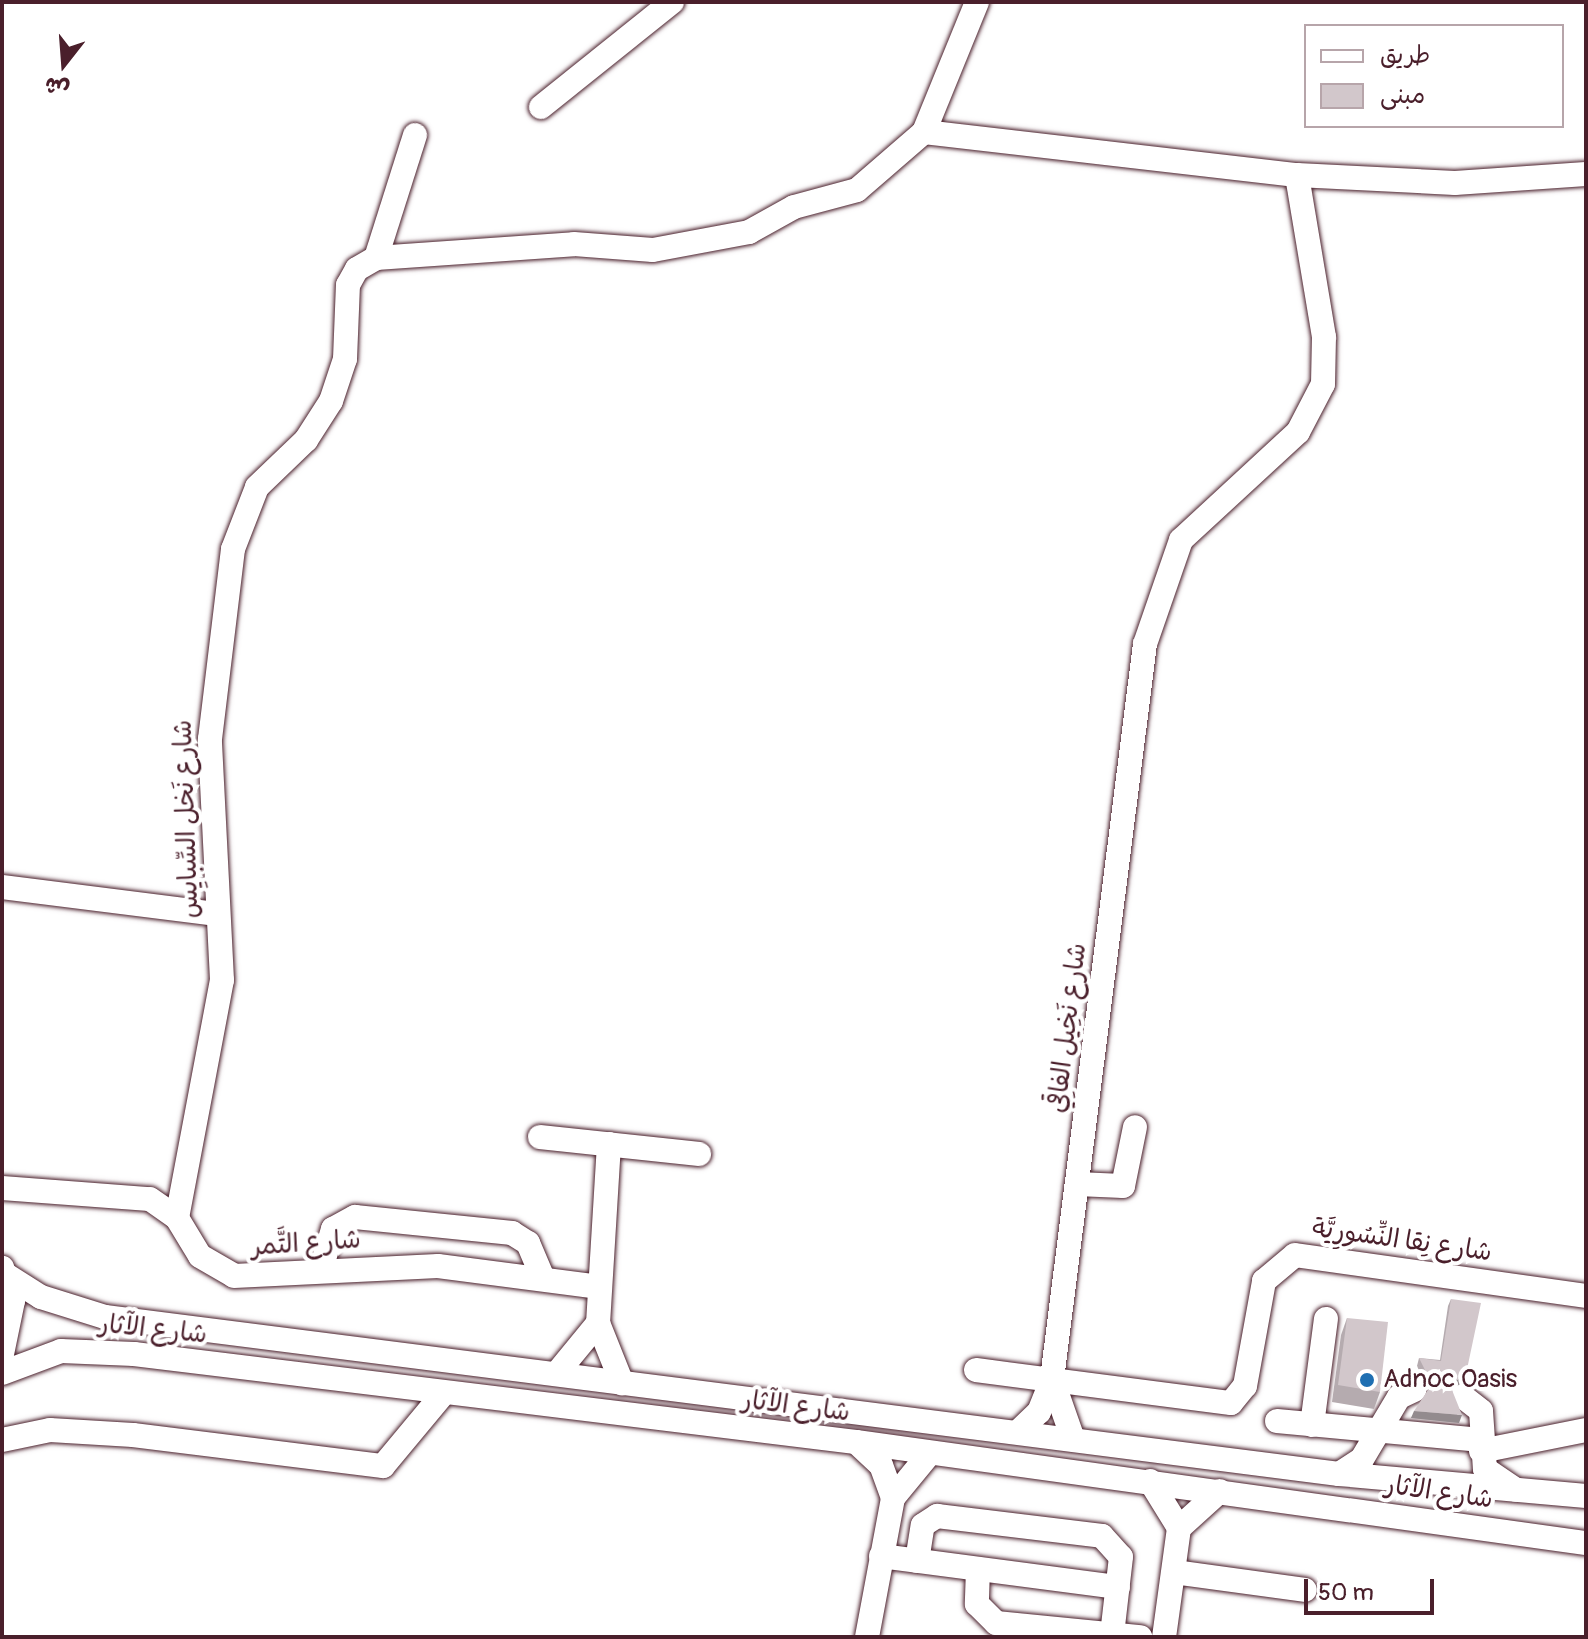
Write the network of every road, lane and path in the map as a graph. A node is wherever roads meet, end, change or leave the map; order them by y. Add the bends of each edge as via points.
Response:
1 (672, 2) edge
2 (977, 2) edge
3 (541, 107) dead end
4 (924, 132) junction
5 (415, 135) dead end
6 (1586, 174) edge
7 (1297, 175) junction
8 (376, 258) junction
9 (2, 887) edge
10 (217, 914) junction
11 (1135, 1127) dead end
12 (540, 1137) dead end
13 (609, 1144) junction
14 (699, 1154) dead end
15 (1077, 1184) junction
16 (2, 1188) edge
17 (177, 1218) junction
18 (321, 1269) junction
19 (4, 1271) edge
20 (543, 1278) junction
21 (600, 1287) junction
22 (1586, 1296) edge
23 (1326, 1319) dead end
24 (598, 1323) junction
25 (2, 1354) edge
26 (976, 1370) dead end
27 (2, 1373) edge
28 (557, 1373) junction
29 (1052, 1379) junction
30 (622, 1383) junction
31 (1414, 1390) dead end
32 (443, 1394) junction
33 (1462, 1396) dead end
34 (1277, 1421) dead end
35 (1312, 1425) junction
36 (1586, 1430) edge
37 (1018, 1432) junction
38 (1380, 1433) junction
39 (1073, 1439) junction
40 (2, 1440) edge
41 (856, 1442) junction
42 (1481, 1446) junction
43 (930, 1453) junction
44 (1339, 1474) junction
45 (1150, 1481) junction
46 (1220, 1491) junction
47 (1525, 1493) junction
48 (1586, 1496) edge
49 (893, 1498) junction
50 (1179, 1528) junction
51 (1586, 1543) edge
52 (881, 1556) junction
53 (917, 1561) junction
54 (978, 1569) junction
55 (1174, 1572) junction
56 (1118, 1587) junction
57 (1305, 1590) dead end
58 (1112, 1635) junction
59 (867, 1637) edge
60 (1140, 1637) edge
61 (1164, 1637) edge

1 - 3 street
2 - 4 street
4 - 7 street
4 - 8 street via 857,190 794,207 749,232 653,250 574,244
5 - 8 street
6 - 7 street via 1455,183
7 - 15 street, شارع نَخِيل الفاقِي via 1324,337 1323,384 1298,432 1181,540 1138,683
8 - 10 street, شارع نَخل السِّبايِس via 357,269 348,285 345,359 331,401 306,440 257,487 233,549 210,739
9 - 10 street
10 - 17 street, شارع نَخل السِّبايِس via 220,1003
11 - 15 street via 1123,1186
12 - 13 street
13 - 14 street
13 - 21 street
15 - 29 street, شارع نَخِيل الفاقِي
16 - 17 street, شارع التَّمر via 133,1193
17 - 18 street, شارع التَّمر via 200,1256 234,1276
18 - 20 street, شارع التَّمر via 438,1266
18 - 20 street via 333,1229 355,1217 512,1233 528,1243
19 - 25 street via 11,1327
19 - 28 street, شارع الآثار via 41,1297 105,1317
20 - 21 street, شارع التَّمر
21 - 24 street
22 - 29 street, شارع نِقا النِّسُورِيَّة via 1295,1255 1264,1281 1243,1394 1221,1403
23 - 35 street
24 - 28 street
24 - 30 street
26 - 29 street
27 - 32 street, شارع الآثار via 27,1360 93,1350
28 - 30 street, شارع الآثار
29 - 37 street, شارع نَخِيل الفاقِي via 1039,1412
29 - 39 street, شارع نَخِيل الفاقِي
30 - 37 street, شارع الآثار
31 - 38 street via 1399,1397
32 - 40 street via 383,1466 133,1435 50,1430
32 - 41 street, شارع الآثار
33 - 42 street via 1481,1411
34 - 35 street
35 - 38 street
36 - 42 street
37 - 39 street, شارع الآثار
38 - 42 street
38 - 44 street
39 - 44 street, شارع الآثار
41 - 43 street, شارع الآثار
41 - 49 street via 881,1465
42 - 47 street via 1494,1480
43 - 45 street, شارع الآثار
43 - 49 street
44 - 47 street, شارع الآثار
45 - 46 street, شارع الآثار
45 - 50 street
46 - 50 street
46 - 51 street, شارع الآثار
47 - 48 street, شارع الآثار
49 - 52 street
50 - 55 street
52 - 53 street
52 - 59 street
53 - 54 street
53 - 56 street via 923,1525 937,1516 1095,1534 1119,1550
54 - 56 street
54 - 58 street via 977,1604 996,1623
55 - 57 street
55 - 61 street
56 - 58 street
58 - 60 street

